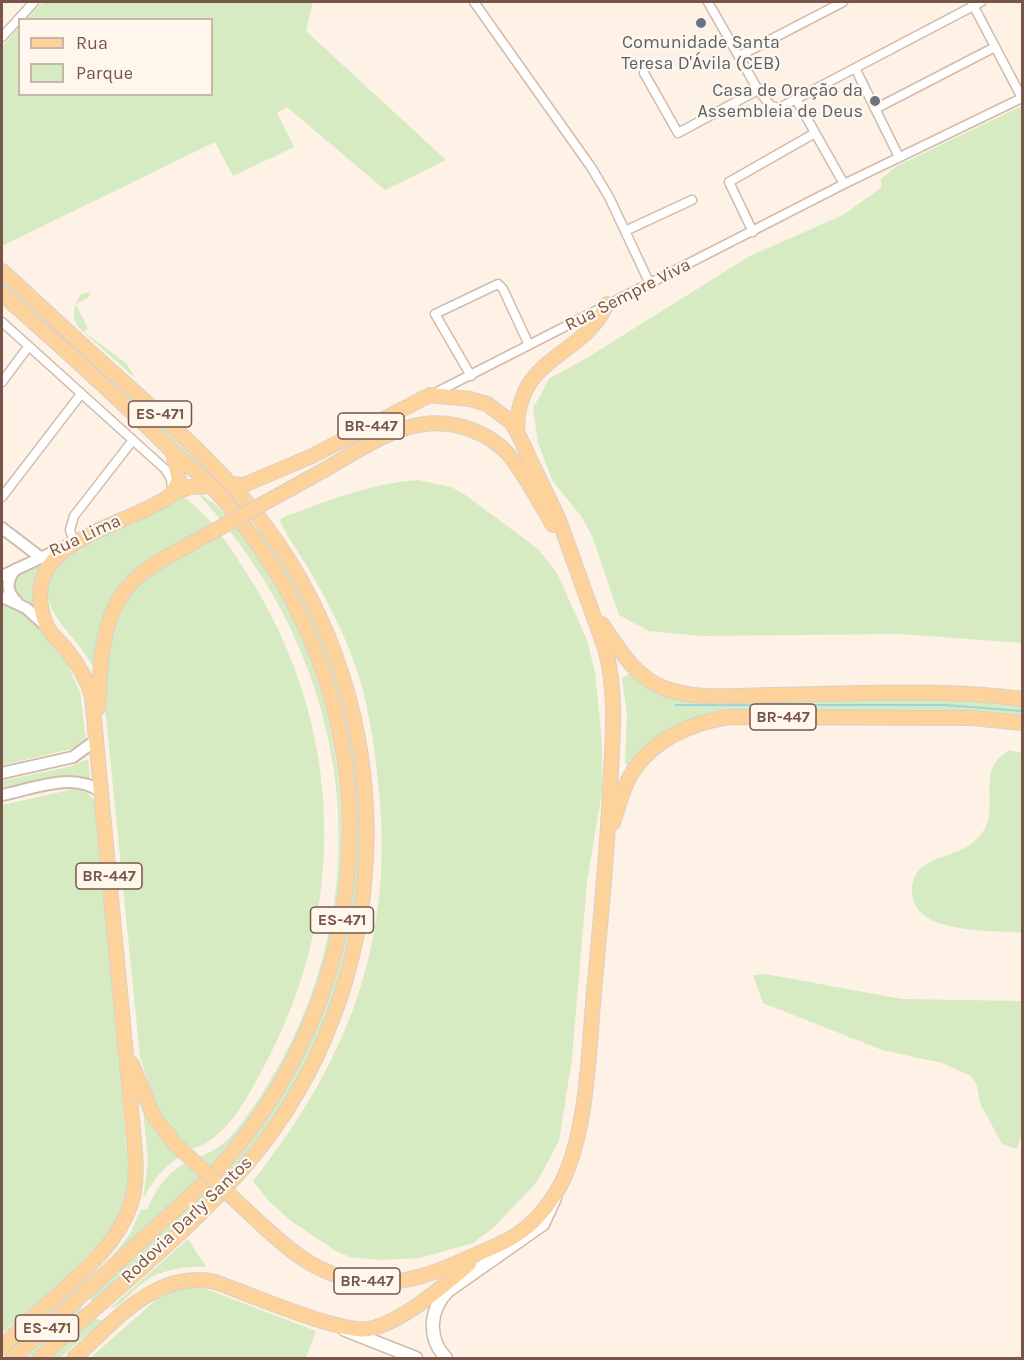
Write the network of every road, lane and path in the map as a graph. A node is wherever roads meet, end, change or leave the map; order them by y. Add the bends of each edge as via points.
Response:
1 (34, 2) edge
2 (474, 2) edge
3 (708, 2) edge
4 (843, 2) edge
5 (975, 3) edge
6 (19, 18) edge
7 (18, 20) edge
8 (2, 37) edge
9 (995, 47) junction
10 (739, 56) junction
11 (855, 68) junction
12 (644, 73) dead end
13 (758, 90) junction
14 (1023, 98) edge
15 (796, 99) junction
16 (875, 109) junction
17 (815, 133) junction
18 (900, 157) junction
19 (844, 184) junction
20 (692, 200) dead end
21 (625, 231) junction
22 (753, 232) junction
23 (2, 271) edge
24 (650, 284) junction
25 (2, 294) edge
26 (607, 304) junction
27 (2, 322) edge
28 (529, 345) junction
29 (28, 347) junction
30 (471, 376) junction
31 (2, 382) edge
32 (81, 394) junction
33 (430, 395) junction
34 (517, 432) junction
35 (133, 440) junction
36 (173, 452) junction
37 (231, 484) junction
38 (211, 486) junction
39 (170, 495) junction
40 (2, 497) edge
41 (2, 528) edge
42 (74, 542) junction
43 (572, 554) junction
44 (40, 557) junction
45 (16, 569) junction
46 (2, 576) edge
47 (2, 597) edge
48 (17, 603) junction
49 (591, 607) junction
50 (48, 628) junction
51 (1023, 699) edge
52 (1023, 723) edge
53 (96, 740) junction
54 (2, 773) edge
55 (101, 792) junction
56 (2, 795) edge
57 (608, 840) junction
58 (122, 1012) junction
59 (560, 1184) junction
60 (483, 1252) junction
61 (322, 1320) junction
62 (2, 1348) edge
63 (13, 1359) edge
64 (40, 1359) edge
65 (74, 1359) edge
66 (416, 1359) edge
67 (446, 1359) edge

1 - 6 street
2 - 21 street via 591,167
3 - 10 street
4 - 10 street
5 - 9 street
5 - 11 street
7 - 8 street
9 - 14 street
9 - 16 street
10 - 13 street
11 - 15 street
11 - 16 street
12 - 13 street via 678,133
13 - 15 street via 775,107
14 - 18 street, Rua Sempre Viva
15 - 17 street
16 - 18 street
17 - 19 street
17 - 22 street via 729,182
18 - 19 street, Rua Sempre Viva
19 - 22 street, Rua Sempre Viva
20 - 21 street
21 - 24 street
22 - 24 street, Rua Sempre Viva
23 - 37 main road, Rodovia Darly Santos / ES-471 via 153,407
24 - 26 street, Rua Sempre Viva
25 - 36 main road, Rodovia Darly Santos / ES-471
26 - 28 street, Rua Sempre Viva
26 - 34 main road via 594,328 546,363 525,388 519,404
27 - 29 street
28 - 30 street, Rua Sempre Viva
28 - 30 street via 498,284 452,304 435,314
29 - 31 street
29 - 32 street
30 - 33 street, Rua Sempre Viva
32 - 35 street
32 - 40 street
33 - 34 main road, BR-447 via 487,404 511,422
33 - 37 main road, Rua Sempre Viva / BR-447 via 312,456 244,485
34 - 43 main road, BR-447
35 - 39 street via 168,472 172,483
35 - 42 street via 74,516 70,530
36 - 38 main road, Rodovia Darly Santos / ES-471
36 - 39 main road via 179,476
37 - 64 main road, Rodovia Darly Santos / ES-471 via 267,528 301,580 328,635 349,694 362,754 368,816 366,877 357,939 340,998 317,1055 263,1143 208,1204
38 - 39 main road, Rua Lima
38 - 63 main road, Rodovia Darly Santos / ES-471 via 253,538 286,588 312,642 332,698 350,816 348,876 340,935 309,1030 282,1083 249,1133 196,1192
39 - 42 main road, Rua Lima
41 - 44 street
42 - 44 street, Rua Lima
42 - 50 main road via 56,558 45,579 42,604
43 - 49 main road, BR-447
43 - 53 main road, BR-447, bridge via 510,455 493,441 463,426 431,422 399,428 147,569 130,584 108,621 102,650
44 - 45 street, Rua Lima
45 - 46 street, Rua Lima
45 - 48 street via 8,586
47 - 48 street
48 - 50 street
49 - 51 main road, BR-447 via 632,666 653,682 677,692 970,694
49 - 57 main road, BR-447 via 612,687 614,738
50 - 53 main road via 85,677 92,697
52 - 57 main road, BR-447 via 917,717 708,720 659,744 635,767
53 - 54 street via 73,757
53 - 55 main road, BR-447
55 - 56 street via 84,783 70,782
55 - 58 main road, BR-447
57 - 59 main road, BR-447 via 582,1112 572,1158
58 - 60 main road, BR-447, bridge via 130,1056 153,1115 174,1143 305,1261 332,1274 388,1282 432,1275
58 - 62 main road via 136,1171 128,1213 110,1244
59 - 60 main road, BR-447 via 526,1228
59 - 67 main road via 543,1224 440,1300 433,1332
60 - 61 main road, BR-447 via 440,1288 381,1325 360,1329
61 - 65 main road, BR-447 via 223,1285 198,1279 173,1282 158,1288 123,1315
61 - 66 main road

